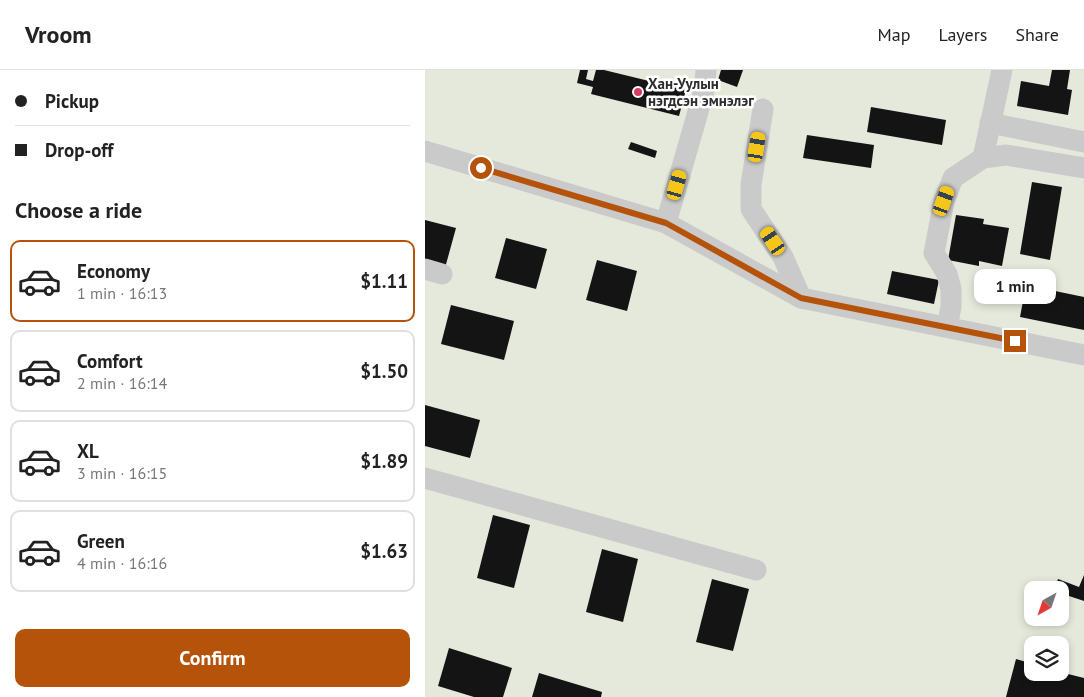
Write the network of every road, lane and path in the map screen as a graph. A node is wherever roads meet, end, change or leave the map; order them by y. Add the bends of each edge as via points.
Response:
1 (706, 70) edge
2 (1001, 70) edge
3 (763, 109) dead end
4 (990, 123) junction
5 (1084, 142) edge
6 (425, 151) edge
7 (983, 158) junction
8 (1084, 168) edge
9 (666, 223) junction
10 (801, 298) junction
11 (947, 327) junction
12 (1084, 355) edge
13 (425, 478) edge
14 (756, 570) dead end

1 - 9 street via 704,91
2 - 4 street
3 - 10 street via 751,185 751,209 783,257
4 - 5 street
4 - 7 street
6 - 9 street
7 - 8 street via 1006,155
7 - 11 street via 953,178 944,201 935,253 951,289
9 - 10 street
10 - 11 street
11 - 12 street
13 - 14 street

